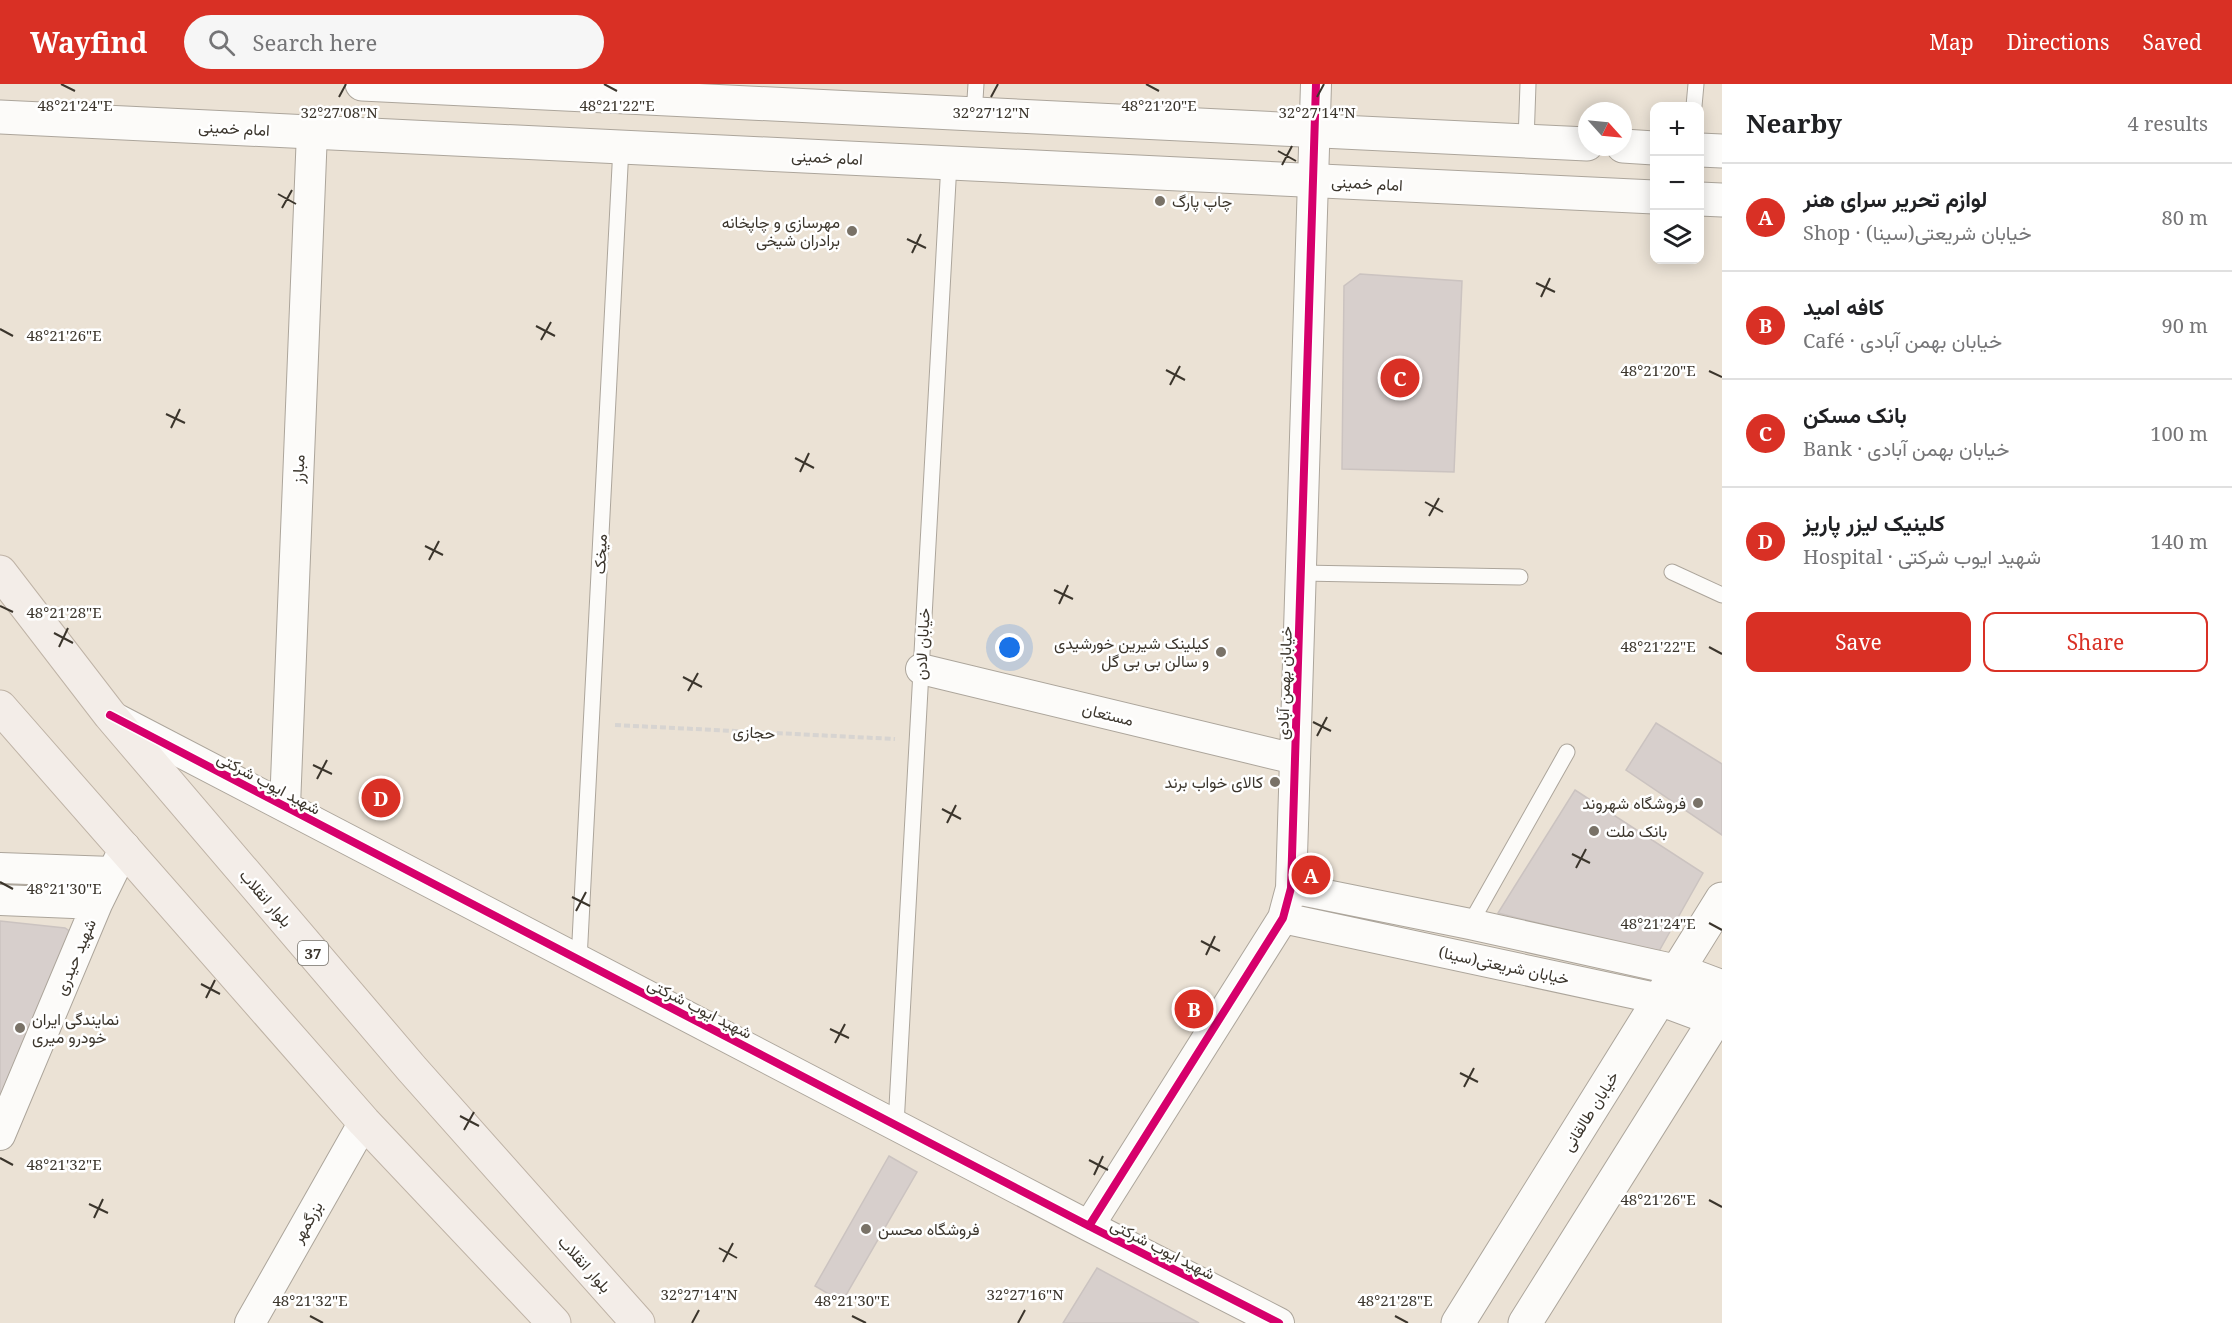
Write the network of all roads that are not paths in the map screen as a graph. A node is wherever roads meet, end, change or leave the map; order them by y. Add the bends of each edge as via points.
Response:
1 (362, 84) edge
2 (1316, 84) edge
3 (1528, 84) edge
4 (1695, 84) edge
5 (654, 92) edge
6 (975, 99) edge
7 (1694, 102) edge
8 (0, 117) edge
9 (1314, 131) junction
10 (312, 132) junction
11 (1526, 141) junction
12 (1578, 144) edge
13 (621, 147) junction
14 (1632, 147) edge
15 (1650, 148) edge
16 (1704, 150) edge
17 (1722, 151) edge
18 (949, 163) junction
19 (1314, 181) junction
20 (1650, 197) edge
21 (1704, 199) edge
22 (1722, 200) edge
23 (1672, 572) dead end
24 (0, 573) edge
25 (1301, 573) junction
26 (1520, 577) dead end
27 (1722, 595) edge
28 (921, 669) junction
29 (0, 707) edge
30 (110, 715) junction
31 (1567, 752) dead end
32 (1295, 759) junction
33 (285, 807) junction
34 (118, 860) junction
35 (0, 868) edge
36 (1291, 888) junction
37 (1722, 899) edge
38 (0, 900) edge
39 (97, 904) junction
40 (1283, 918) junction
41 (1470, 924) junction
42 (579, 960) junction
43 (1677, 970) junction
44 (1722, 987) edge
45 (1660, 999) junction
46 (1720, 1017) edge
47 (364, 1122) junction
48 (896, 1125) junction
49 (0, 1135) edge
50 (1089, 1226) junction
51 (250, 1323) edge
52 (554, 1323) edge
53 (638, 1323) edge
54 (1279, 1323) edge
55 (1458, 1323) edge
56 (1525, 1323) edge

1 - 5 main road
2 - 9 street, خیابان بهمن آبادی
3 - 11 lane
4 - 7 lane
5 - 6 main road
6 - 9 main road
8 - 10 main road, امام خمینی
9 - 11 main road
9 - 19 street, خیابان بهمن آبادی
10 - 13 main road, امام خمینی
10 - 33 street, مبارز
11 - 12 main road
13 - 18 main road, امام خمینی
13 - 42 lane, میخک
14 - 15 main road
16 - 17 main road
18 - 19 main road, امام خمینی
18 - 28 lane, خیابان لادن
19 - 20 main road, امام خمینی
19 - 25 street, خیابان بهمن آبادی
21 - 22 main road
23 - 27 lane
24 - 30 main road, بلوار انقلاب / 37
25 - 26 lane
25 - 32 street, خیابان بهمن آبادی
28 - 32 street, مستعان
28 - 48 lane, خیابان لادن
29 - 34 main road
30 - 33 street, شهید ایوب شرکتی
30 - 53 main road, بلوار انقلاب / 37 via 412,1069
31 - 41 lane
32 - 36 street, خیابان بهمن آبادی
33 - 42 street, شهید ایوب شرکتی
34 - 35 street
34 - 39 street, شهید حیدری
34 - 47 main road
36 - 40 street, خیابان بهمن آبادی
36 - 41 street, خیابان شریعتی(سینا)
37 - 43 main road, خیابان طالقانی
38 - 39 street
39 - 49 street, شهید حیدری
40 - 45 street, خیابان شریعتی(سینا)
40 - 50 street, خیابان بهمن آبادی
41 - 43 street, خیابان شریعتی(سینا)
42 - 48 street, شهید ایوب شرکتی
43 - 44 main road, خیابان شریعتی(سینا)
43 - 45 main road, خیابان طالقانی
45 - 46 main road, خیابان شریعتی(سینا)
45 - 55 main road, خیابان طالقانی
46 - 56 main road
47 - 51 street, بزرگمهر
47 - 52 main road
48 - 50 street, شهید ایوب شرکتی
50 - 54 street, شهید ایوب شرکتی

